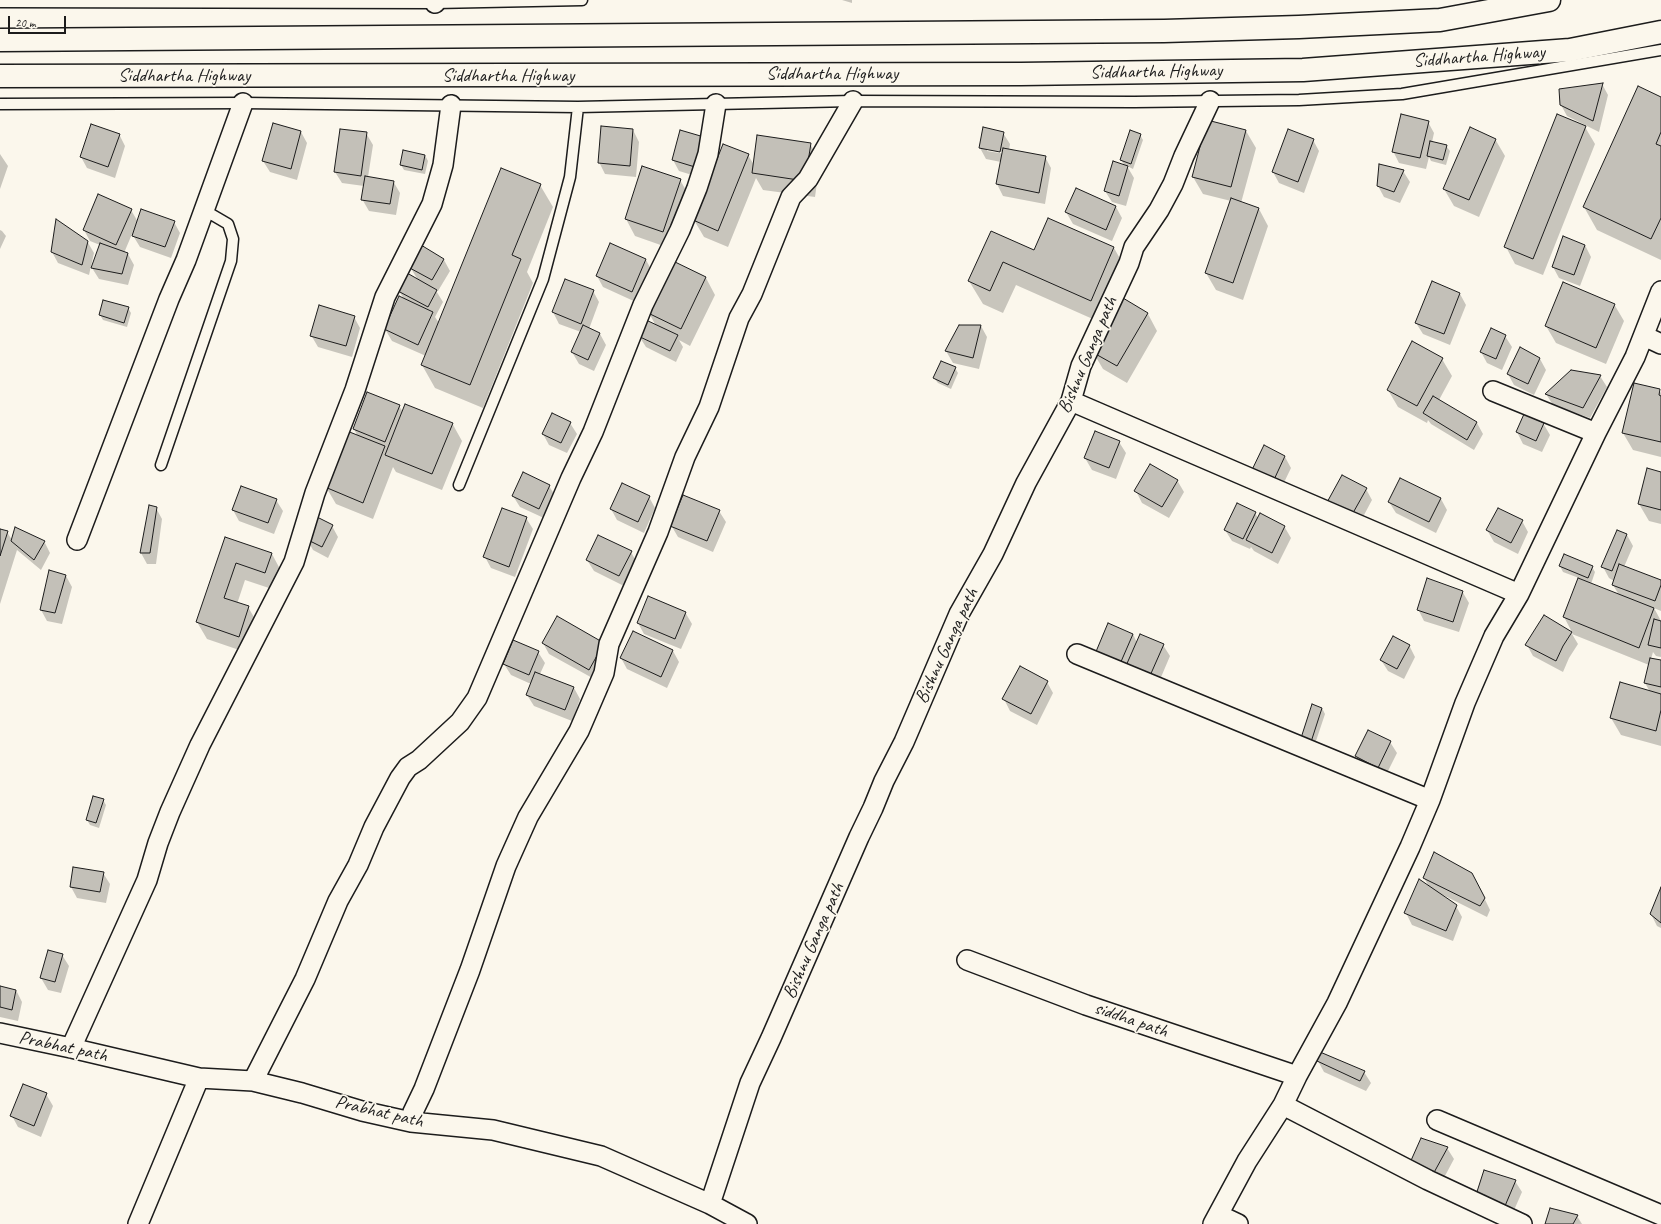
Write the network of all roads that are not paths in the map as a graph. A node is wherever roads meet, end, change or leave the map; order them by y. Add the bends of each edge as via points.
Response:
1 (582, 0) edge
2 (1549, 0) edge
3 (46, 1) edge
4 (435, 1) edge
5 (0, 2) edge
6 (1661, 32) edge
7 (0, 40) edge
8 (1661, 50) edge
9 (0, 76) edge
10 (853, 101) junction
11 (1210, 101) junction
12 (243, 103) junction
13 (0, 104) edge
14 (716, 104) junction
15 (451, 105) junction
16 (578, 107) junction
17 (204, 210) junction
18 (1661, 291) edge
19 (1644, 336) junction
20 (1661, 344) edge
21 (1493, 391) dead end
22 (1071, 401) junction
23 (1596, 433) junction
24 (161, 465) dead end
25 (459, 485) dead end
26 (77, 540) dead end
27 (1519, 594) junction
28 (1077, 654) dead end
29 (1430, 800) junction
30 (967, 960) dead end
31 (0, 1033) edge
32 (71, 1048) junction
33 (1297, 1076) junction
34 (199, 1078) junction
35 (253, 1081) junction
36 (1283, 1105) junction
37 (1437, 1120) dead end
38 (411, 1122) junction
39 (710, 1204) junction
40 (1661, 1215) edge
41 (1216, 1219) edge
42 (138, 1224) edge
43 (747, 1224) edge
44 (1238, 1224) edge
45 (1522, 1224) edge

1 - 4 lane
2 - 7 highway, Siddhartha Highway via 1440,20 1164,32
3 - 4 lane
3 - 5 lane
6 - 9 highway, Siddhartha Highway via 1570,50 1303,70 1013,74
8 - 11 lane via 1402,94 1300,100
10 - 11 lane
10 - 14 lane
10 - 38 street via 808,179 791,197 755,287 739,318 709,407 685,457 658,532 609,644 604,673 579,731 528,817 506,866 470,970
11 - 22 street, Bishnu Ganga path via 1173,184 1134,247 1081,366
12 - 13 lane
12 - 15 lane
12 - 17 street
14 - 16 lane
14 - 35 street via 708,154 695,195 644,305 593,432 477,698 460,722 419,760 408,766 400,778 338,901 304,978
15 - 16 lane
15 - 32 street via 443,165 432,204 385,297 355,390 315,493 294,562 200,745 170,812 147,880
16 - 25 lane via 570,177 543,279
17 - 24 lane via 228,224 233,239 230,261
17 - 26 street
18 - 19 street
19 - 20 street
19 - 23 street
21 - 23 street
22 - 27 street
22 - 39 street, Bishnu Ganga path via 1026,483 993,554 959,614 750,1083
23 - 27 street
27 - 29 street via 1494,636 1468,696
28 - 29 street
29 - 33 street via 1336,1003
30 - 33 street, siddha path via 1086,1005
31 - 32 street, Prabhat path
32 - 34 street, Prabhat path
33 - 36 street
34 - 35 street, Prabhat path
34 - 42 street
35 - 38 street, Prabhat path
36 - 41 street via 1247,1161
36 - 45 street via 1428,1180
37 - 40 street
38 - 39 street, Prabhat path via 493,1130 601,1156
39 - 43 street, Prabhat path
41 - 44 street

